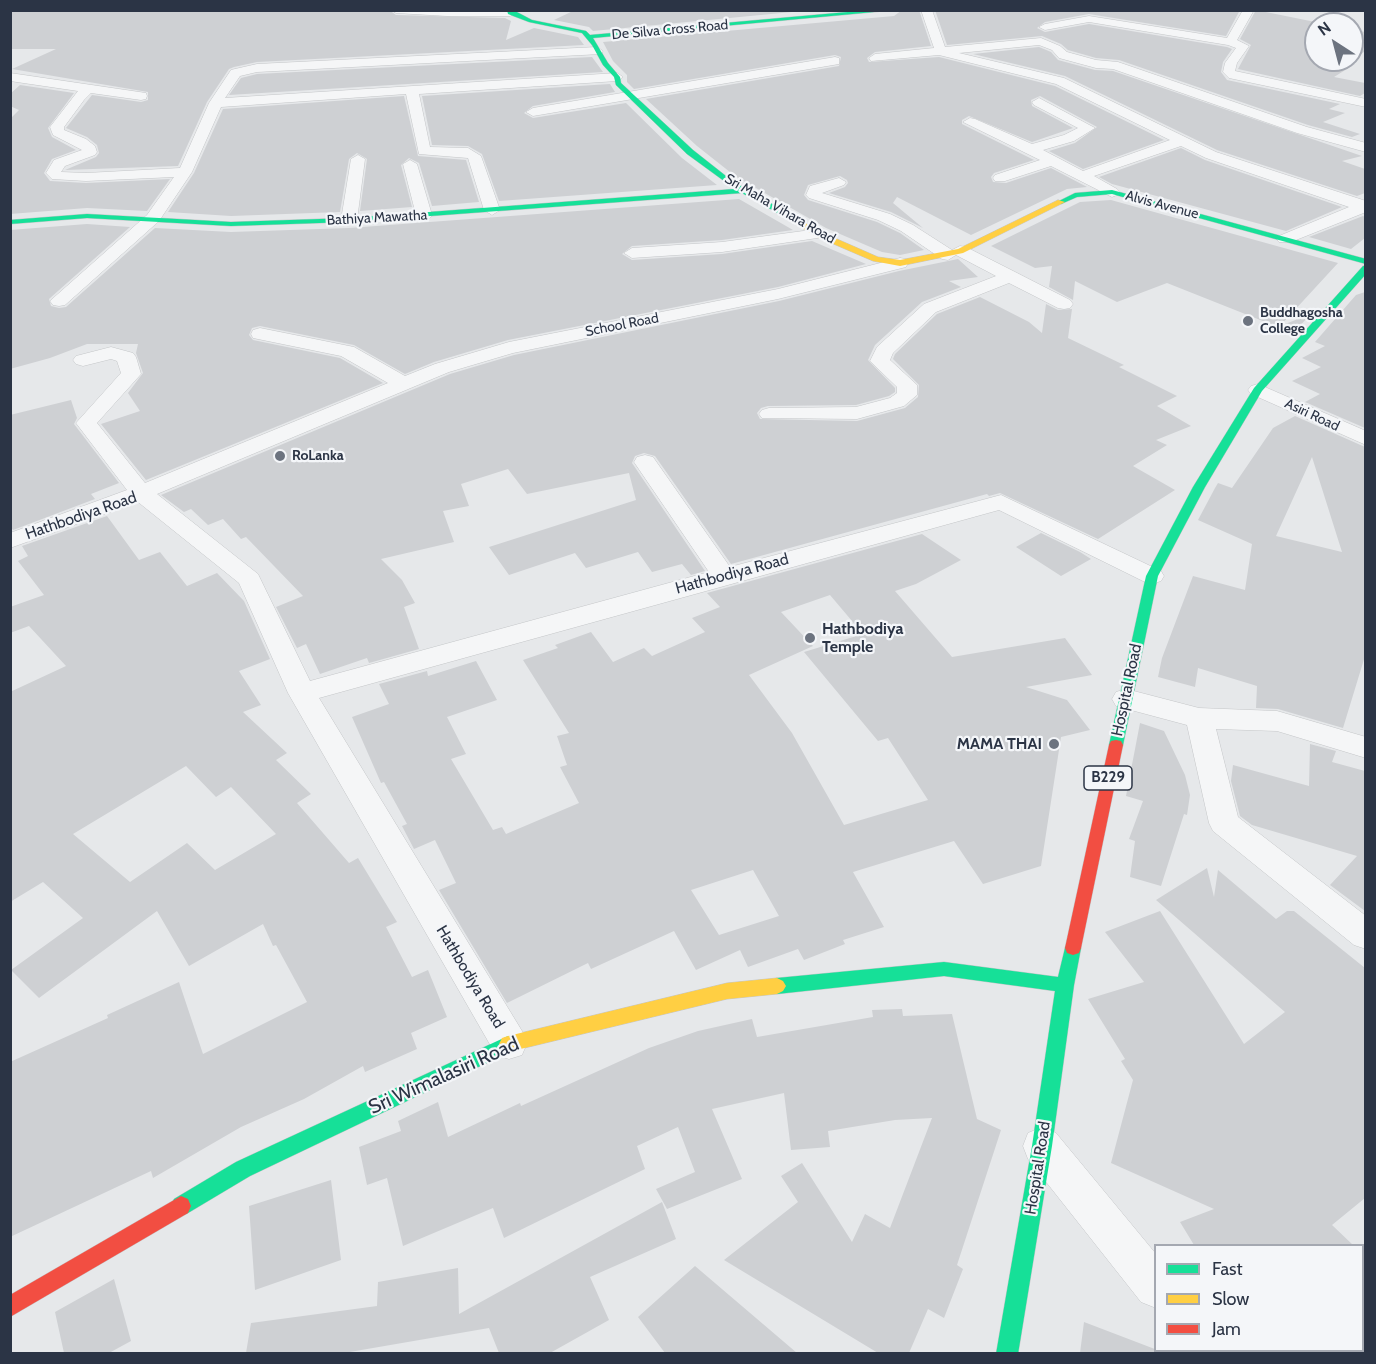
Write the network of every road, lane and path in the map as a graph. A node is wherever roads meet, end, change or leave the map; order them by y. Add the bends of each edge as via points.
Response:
1 (396, 10) edge
2 (894, 10) edge
3 (927, 10) edge
4 (1250, 10) edge
5 (510, 12) edge
6 (850, 12) edge
7 (1045, 27) dead end
8 (590, 37) junction
9 (1230, 42) junction
10 (597, 51) junction
11 (941, 52) junction
12 (875, 58) dead end
13 (836, 61) dead end
14 (10, 77) edge
15 (617, 77) junction
16 (10, 88) edge
17 (83, 92) junction
18 (412, 92) junction
19 (141, 96) dead end
20 (630, 96) junction
21 (1039, 102) dead end
22 (216, 103) junction
23 (1365, 103) edge
24 (533, 112) dead end
25 (970, 122) dead end
26 (1182, 141) junction
27 (1365, 148) edge
28 (1031, 149) junction
29 (358, 159) dead end
30 (1052, 161) junction
31 (410, 164) dead end
32 (185, 172) junction
33 (1081, 176) junction
34 (1000, 178) dead end
35 (839, 182) dead end
36 (743, 190) junction
37 (1112, 192) junction
38 (1364, 207) edge
39 (492, 210) junction
40 (424, 215) junction
41 (153, 218) junction
42 (349, 220) junction
43 (10, 222) edge
44 (818, 234) junction
45 (1285, 239) junction
46 (632, 253) dead end
47 (954, 253) junction
48 (1365, 262) edge
49 (900, 263) junction
50 (1365, 268) edge
51 (1009, 277) junction
52 (59, 301) dead end
53 (1064, 304) dead end
54 (260, 334) dead end
55 (83, 360) dead end
56 (404, 384) junction
57 (1258, 390) junction
58 (769, 414) dead end
59 (1365, 440) edge
60 (645, 462) dead end
61 (141, 493) junction
62 (10, 541) edge
63 (724, 576) junction
64 (1152, 576) junction
65 (302, 693) junction
66 (1126, 699) junction
67 (1199, 718) junction
68 (1365, 748) edge
69 (1365, 935) edge
70 (1065, 986) junction
71 (509, 1043) junction
72 (1042, 1146) junction
73 (1154, 1286) edge
74 (10, 1307) edge
75 (1007, 1353) edge

1 - 5 street via 447,14
2 - 6 street, De Silva Cross Road
3 - 11 street
4 - 9 street
5 - 8 street
6 - 8 street, De Silva Cross Road
7 - 9 street via 1089,19
8 - 10 street, Sri Maha Vihara Road
9 - 23 street via 1243,46 1231,63 1229,72 1233,75
10 - 15 street, Sri Maha Vihara Road
10 - 22 street via 257,68 235,73
11 - 12 street
11 - 26 street via 1060,81
11 - 27 street via 1041,41 1063,55 1114,65
13 - 20 street
14 - 17 street
15 - 18 street
15 - 20 street, Sri Maha Vihara Road via 618,84
16 - 17 street
17 - 19 street
17 - 32 street via 57,128 81,142 90,153 59,163 53,173 86,177
18 - 22 street
18 - 39 street via 424,151 468,152 474,156
20 - 24 street
20 - 36 street, Sri Maha Vihara Road via 690,152
21 - 28 street via 1088,128
22 - 32 street
25 - 28 street, Alvis Avenue
26 - 33 street
26 - 38 street via 1211,155
28 - 30 street, Alvis Avenue
29 - 42 street
30 - 33 street, Alvis Avenue
30 - 34 street
31 - 40 street
32 - 41 street
33 - 37 street, Alvis Avenue
35 - 47 street via 815,189 814,195 884,218
36 - 39 street, Bathiya Mawatha
36 - 44 street, Sri Maha Vihara Road
37 - 45 street, Alvis Avenue
37 - 47 street, School Road via 1075,195
38 - 45 street
39 - 40 street, Bathiya Mawatha
40 - 42 street, Bathiya Mawatha
41 - 42 street, Bathiya Mawatha via 231,224
41 - 43 street, Bathiya Mawatha via 87,216
41 - 52 street
44 - 46 street via 722,247
44 - 49 street, Sri Maha Vihara Road via 876,259
45 - 48 street, Alvis Avenue
47 - 49 street, School Road
47 - 51 street
49 - 56 street, School Road via 777,294 509,348
50 - 57 street, Hospital Road / B229
51 - 53 street
51 - 58 street via 930,308 884,351 880,361 907,385 907,395 897,402 857,413
54 - 56 street via 347,351
55 - 61 street via 111,352 126,357 131,374 86,423
56 - 61 street, School Road
57 - 59 street, Asiri Road
57 - 64 street, Hospital Road / B229 via 1199,487
60 - 63 street
61 - 62 street, Hathbodiya Road
61 - 65 street, Hathbodiya Road via 249,579
63 - 64 street, Hathbodiya Road via 1001,502
63 - 65 street, Hathbodiya Road
64 - 66 street, Hospital Road / B229
65 - 71 street, Hathbodiya Road
66 - 67 street
66 - 70 street, Hospital Road / B229
67 - 68 street via 1277,721
67 - 69 street via 1224,823
70 - 71 street, Sri Wimalasiri Road via 944,969 727,991
70 - 72 street, Hospital Road / B229
71 - 74 street, Sri Wimalasiri Road via 243,1169
72 - 73 street
72 - 75 street, Hospital Road / B229

